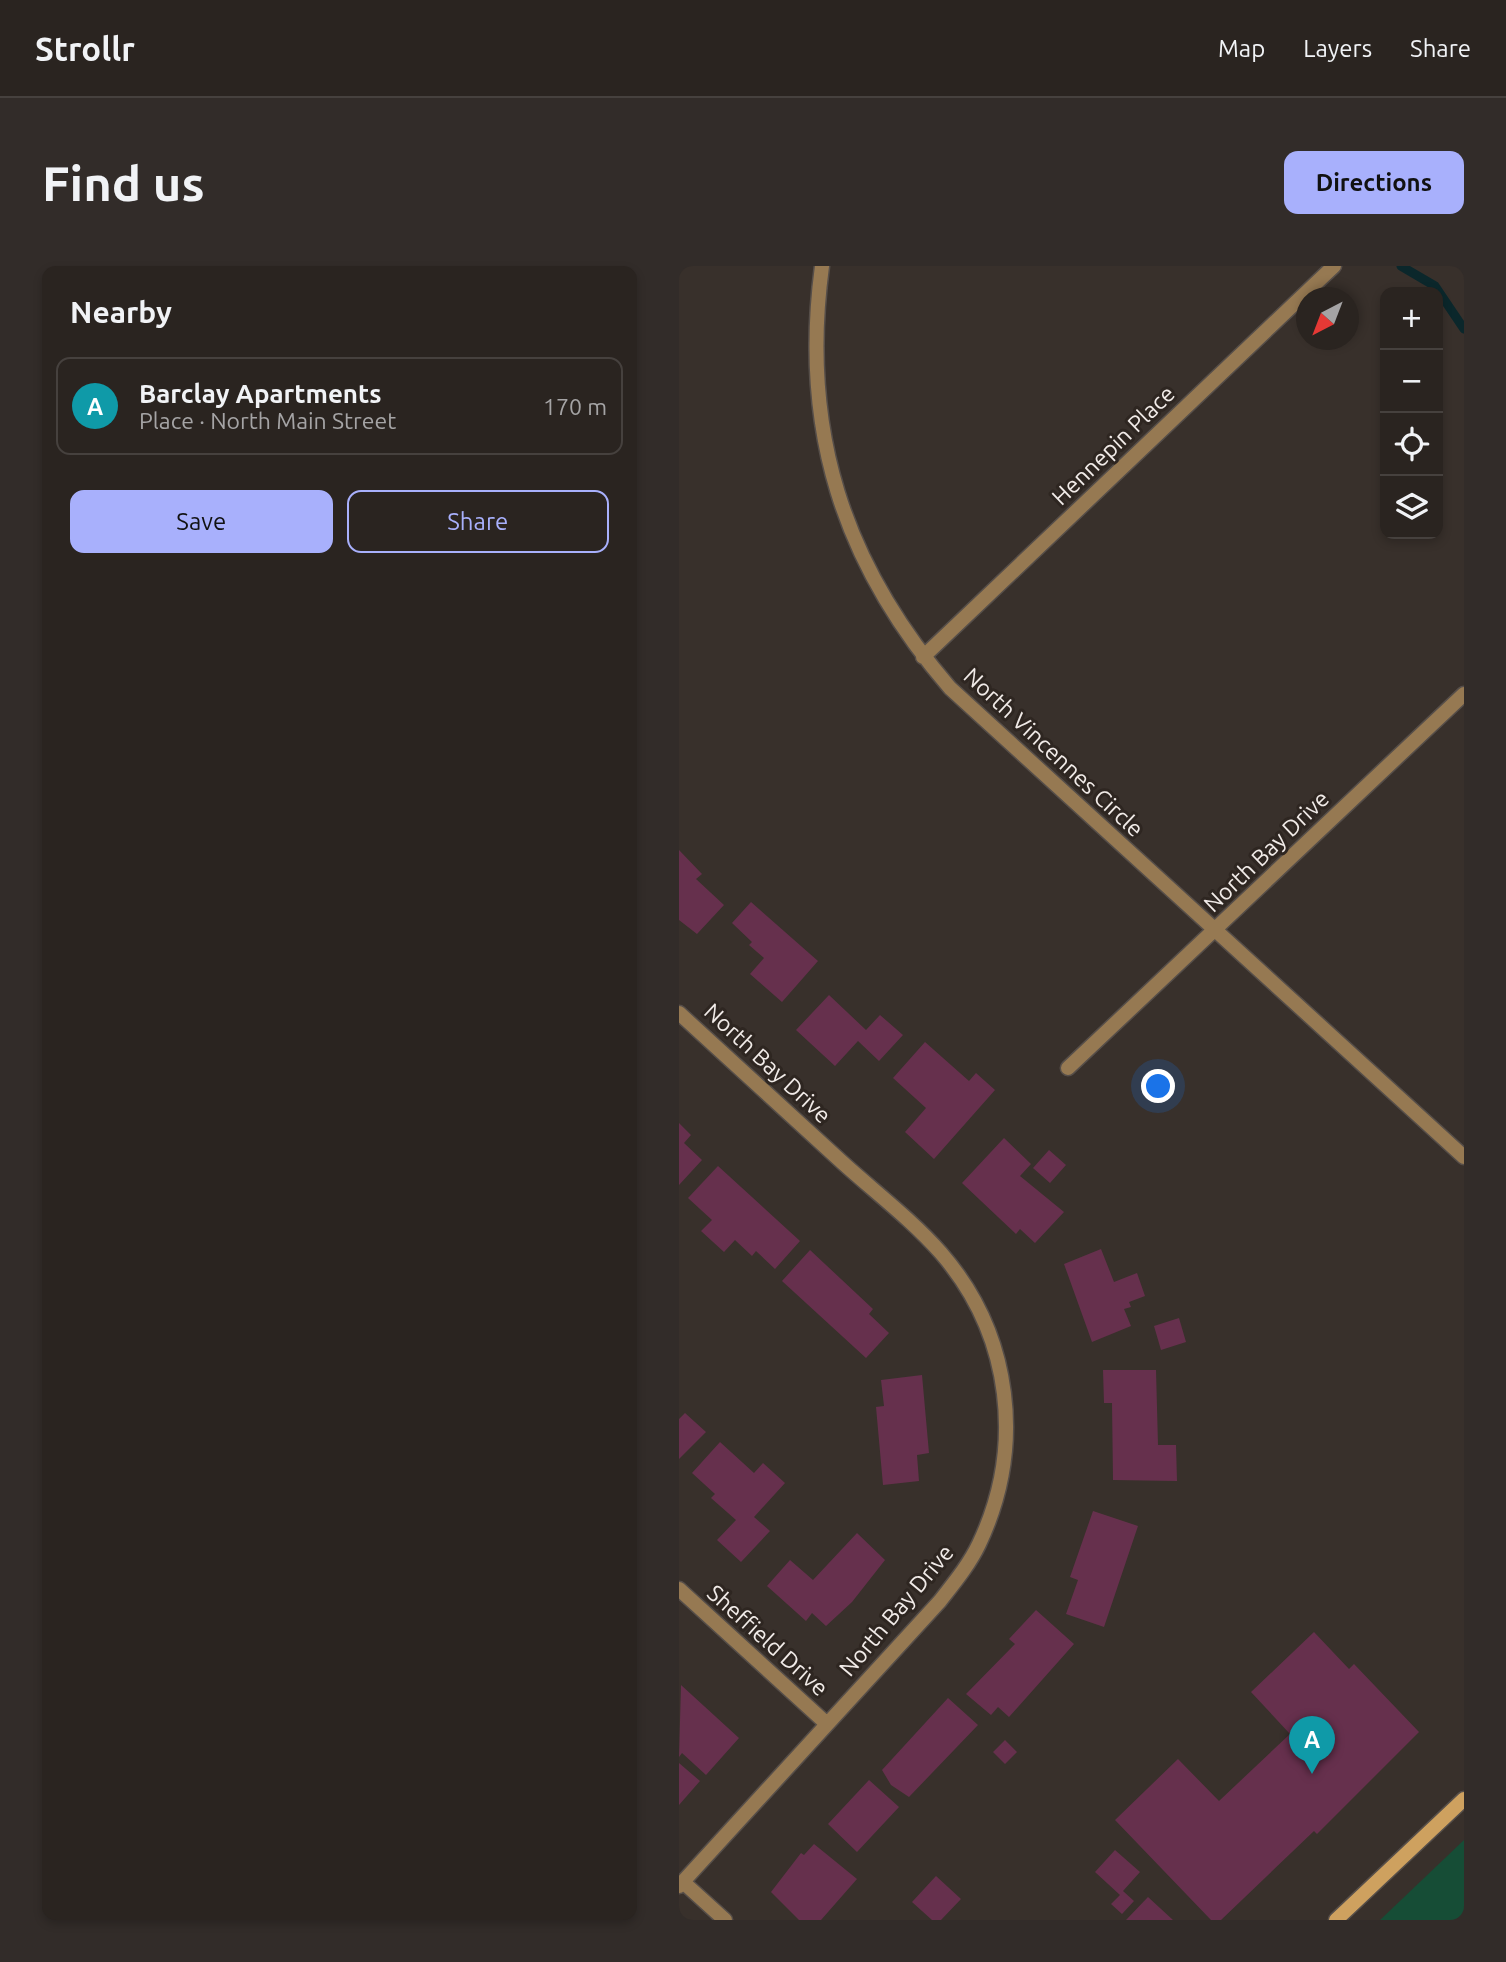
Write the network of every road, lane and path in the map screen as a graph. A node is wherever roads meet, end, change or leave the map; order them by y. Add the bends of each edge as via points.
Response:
1 (822, 266) edge
2 (1334, 266) edge
3 (923, 657) junction
4 (1464, 694) edge
5 (1215, 931) junction
6 (679, 1013) edge
7 (1068, 1068) dead end
8 (1464, 1157) edge
9 (679, 1589) edge
10 (827, 1724) junction
11 (1464, 1799) edge
12 (681, 1884) edge
13 (725, 1920) edge
14 (1336, 1920) edge

1 - 3 street, North Vincennes Circle via 815,370 831,474 849,530 877,589
2 - 3 street, Hennepin Place
3 - 5 street, North Vincennes Circle via 950,688
4 - 5 street, North Bay Drive
5 - 7 street, North Bay Drive
5 - 8 street, North Vincennes Circle
6 - 10 street, North Bay Drive via 940,1252 978,1307 1002,1370 1008,1415 1006,1460 996,1504 979,1545 940,1601
9 - 10 street, Sheffield Drive
10 - 12 street, North Bay Drive
11 - 14 main road
12 - 13 street

